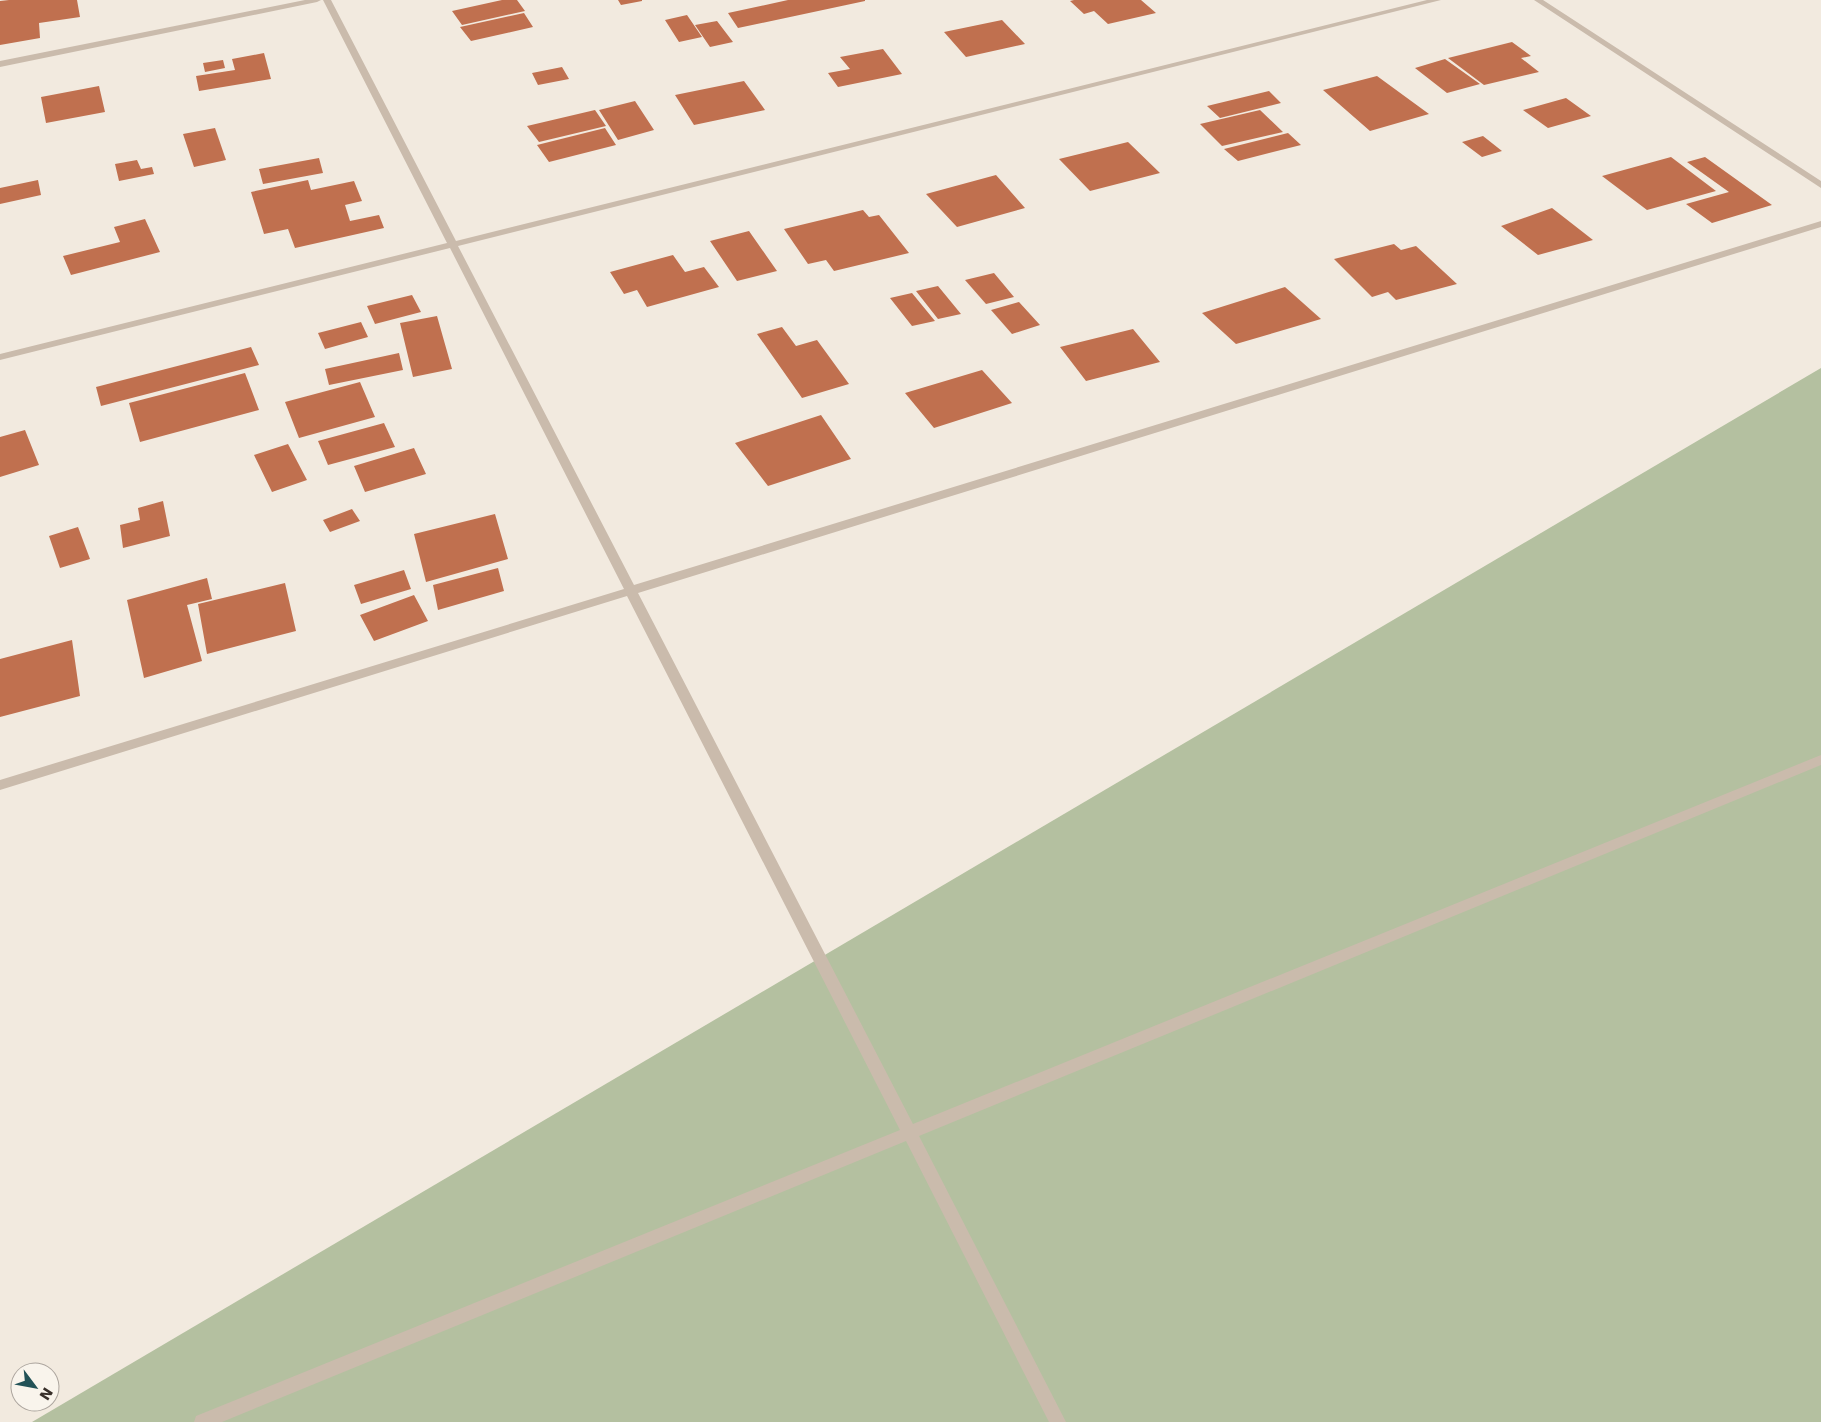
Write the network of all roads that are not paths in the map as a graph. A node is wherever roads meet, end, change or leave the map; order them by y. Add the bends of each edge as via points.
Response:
1 (317, 0) edge
2 (327, 0) edge
3 (1436, 0) edge
4 (1538, 0) edge
5 (0, 64) edge
6 (1821, 185) edge
7 (1821, 224) edge
8 (452, 245) junction
9 (0, 357) edge
10 (631, 591) junction
11 (1821, 760) edge
12 (0, 785) edge
13 (909, 1133) junction
14 (202, 1422) edge
15 (1058, 1422) edge

1 - 5 street
2 - 8 street
3 - 8 street
4 - 6 street
7 - 10 street
8 - 9 street
8 - 10 street
10 - 12 street
10 - 13 street
11 - 13 street
13 - 14 street
13 - 15 street

